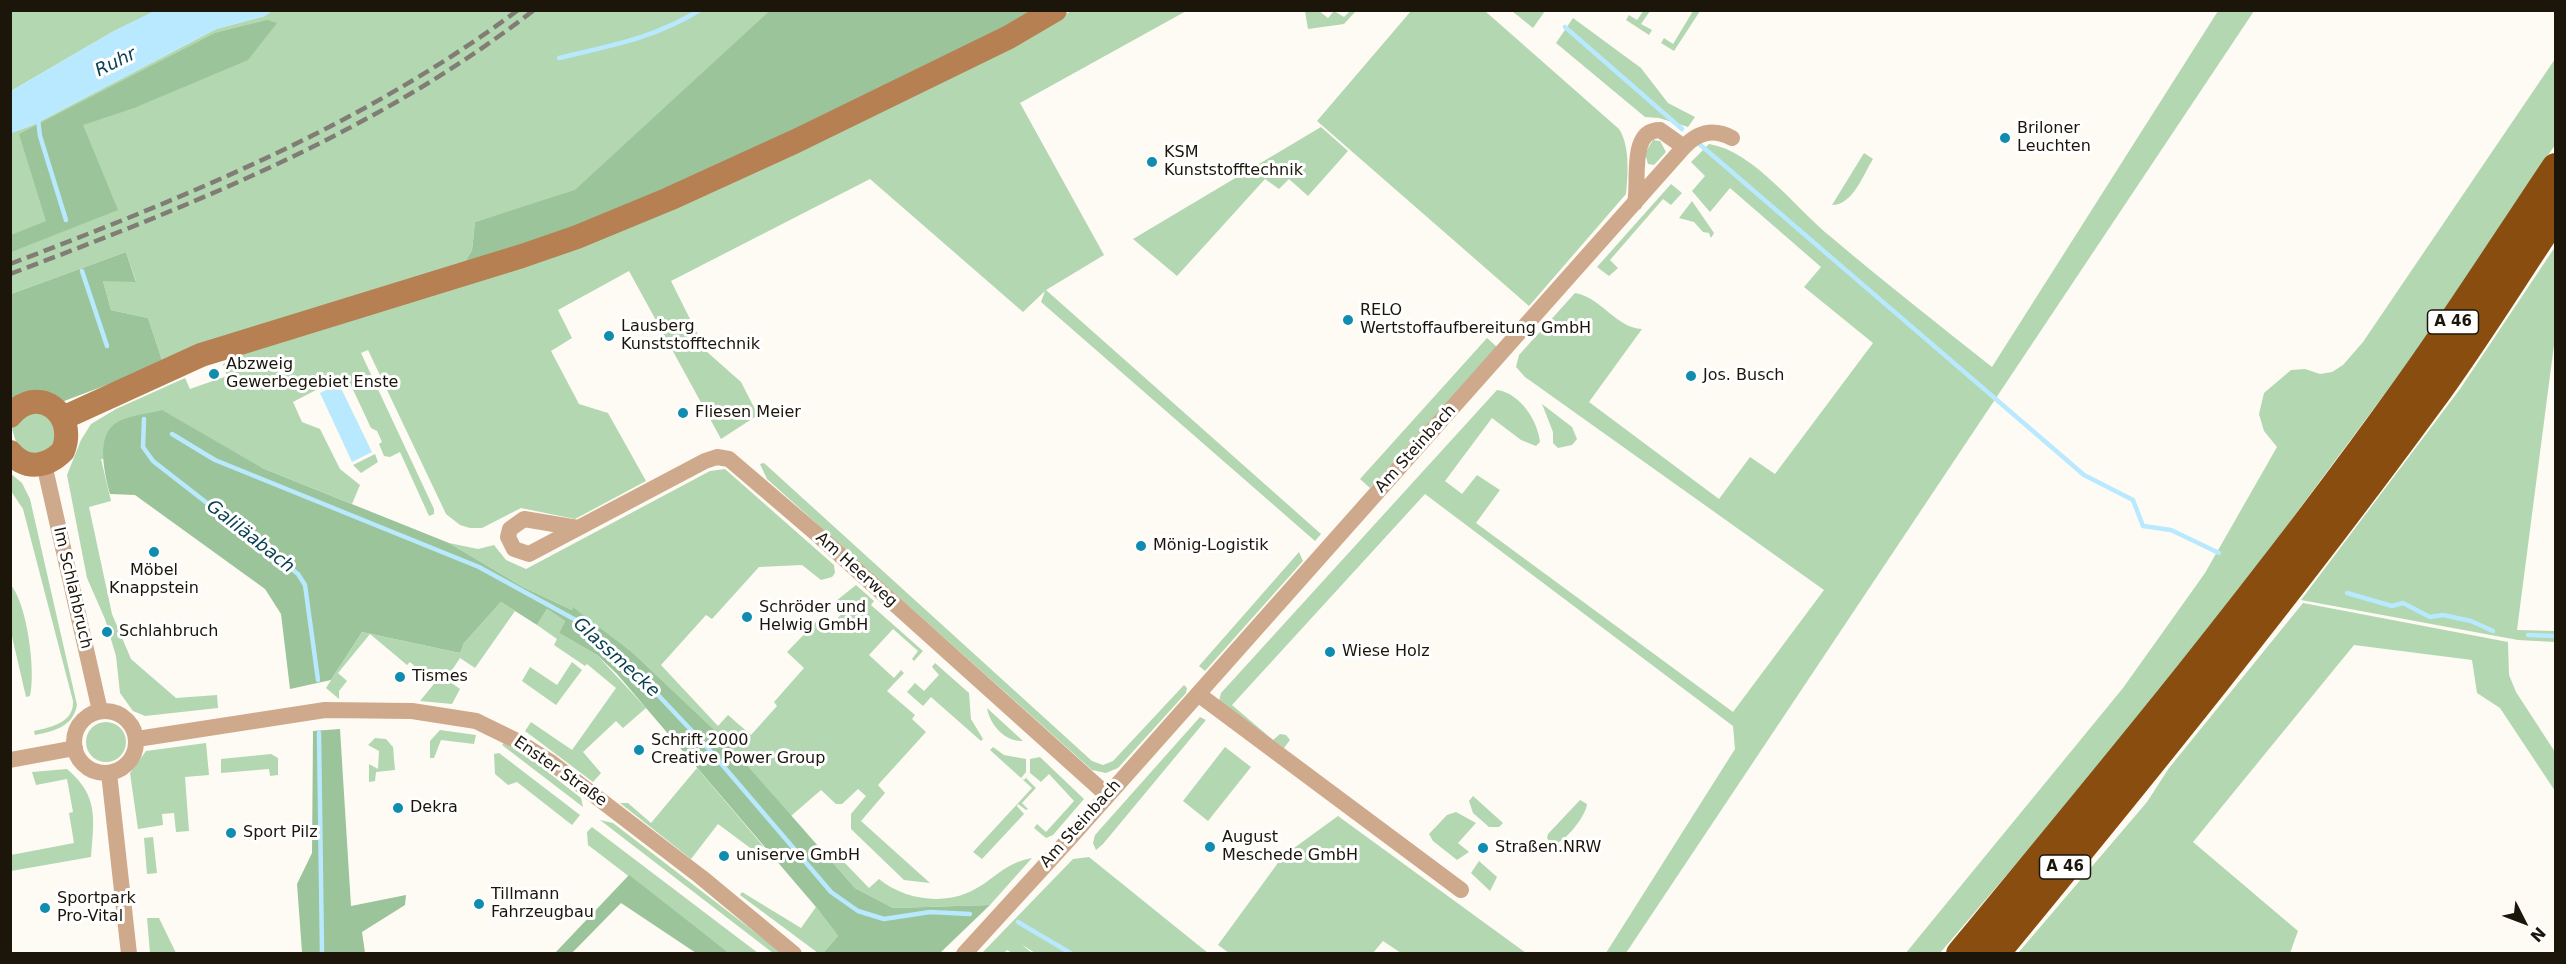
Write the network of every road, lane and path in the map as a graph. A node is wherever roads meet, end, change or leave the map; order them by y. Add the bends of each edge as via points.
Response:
1 (1054, 10) edge
2 (1732, 138) dead end
3 (1684, 147) junction
4 (2556, 168) edge
5 (1635, 204) junction
6 (2556, 213) edge
7 (10, 416) edge
8 (63, 418) junction
9 (10, 452) edge
10 (44, 464) junction
11 (2348, 490) junction
12 (578, 528) dead end
13 (1198, 694) junction
14 (100, 711) junction
15 (136, 739) junction
16 (75, 748) junction
17 (10, 760) edge
18 (109, 773) junction
19 (1107, 795) junction
20 (1461, 890) dead end
21 (129, 954) edge
22 (794, 954) edge
23 (964, 954) edge
24 (1961, 954) edge
25 (1994, 954) edge

1 - 8 main road via 990,47 796,141 577,237 201,355
2 - 3 street, Am Steinbach via 1723,133 1701,134
3 - 5 street, Am Steinbach
3 - 5 street via 1660,130 1643,137 1638,150
4 - 11 highway, A 46 via 2410,385
5 - 13 street, Am Steinbach
6 - 11 highway, A 46 via 2433,397
7 - 8 main road via 19,407 35,402 50,405
8 - 10 main road via 67,429 63,451
9 - 10 main road via 24,463
10 - 14 street, Im Schlahbruch
11 - 24 highway, A 46
11 - 25 highway, A 46 via 2144,771
12 - 19 street, Am Heerweg via 705,461 729,459
13 - 19 street, Am Steinbach
13 - 20 street
14 - 15 street via 123,716
14 - 16 street via 81,722
15 - 18 street via 133,758 118,771
15 - 22 street, Enster Straße via 325,710 412,711 476,721 552,763
16 - 17 street
16 - 18 street via 90,770
18 - 21 street
19 - 23 street, Am Steinbach

